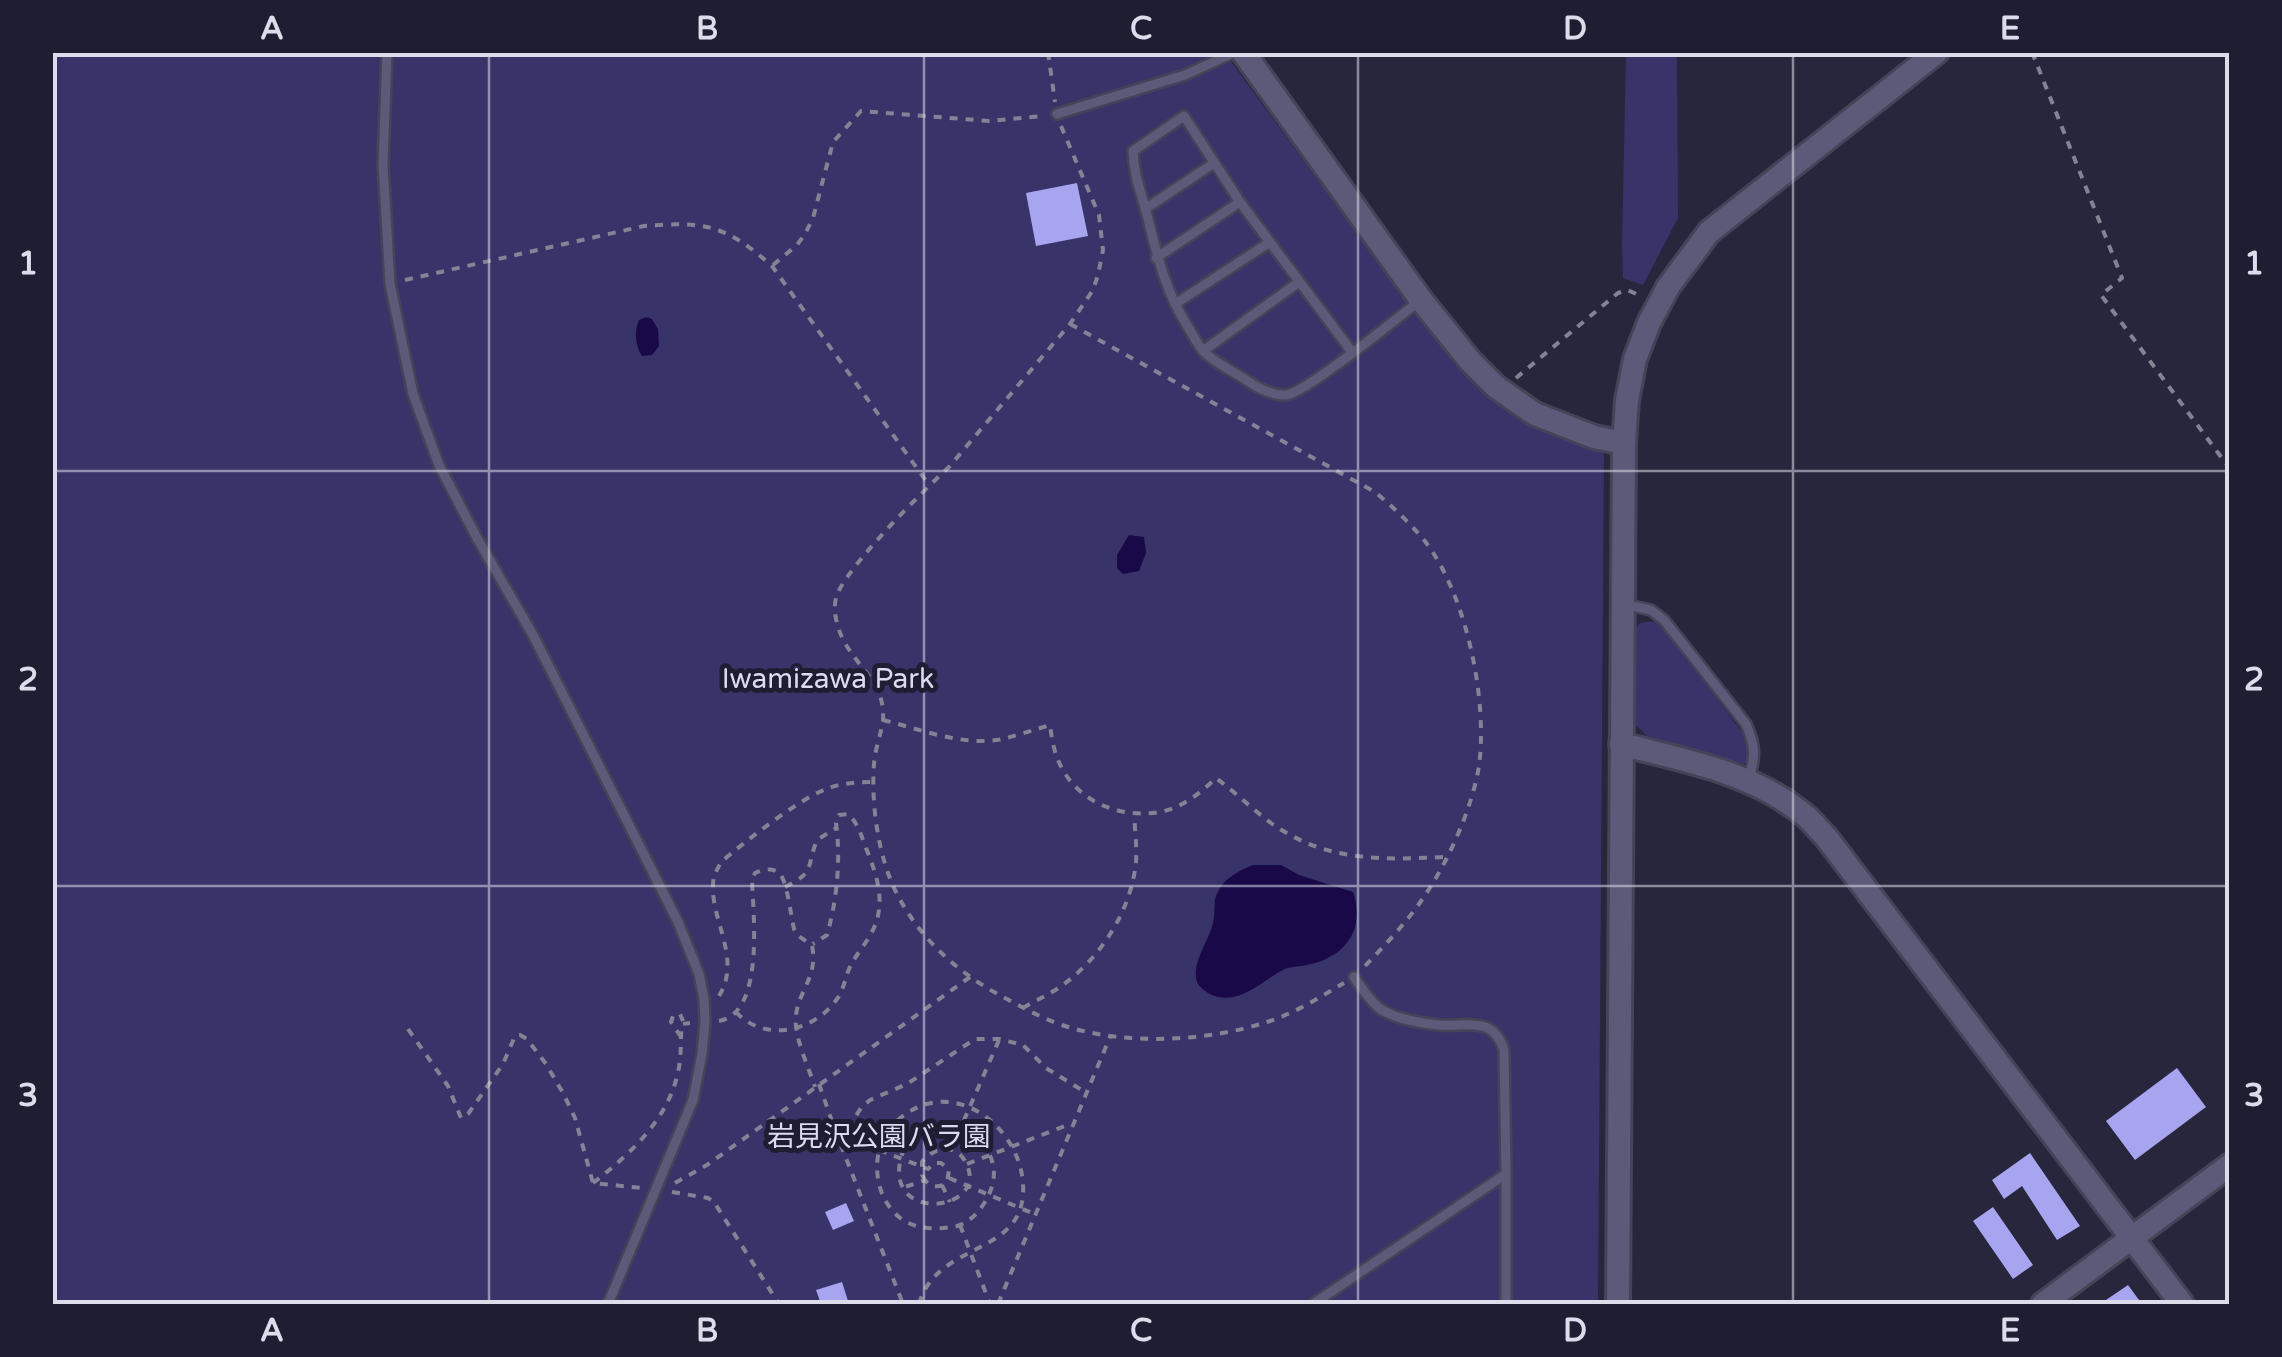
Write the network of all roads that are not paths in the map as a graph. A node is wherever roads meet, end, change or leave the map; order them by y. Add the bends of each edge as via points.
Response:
1 (387, 52) edge
2 (1235, 52) edge
3 (1243, 52) edge
4 (1937, 52) edge
5 (1057, 114) road end
6 (1214, 163) junction
7 (1240, 202) junction
8 (1146, 209) junction
9 (1270, 242) junction
10 (1156, 258) junction
11 (1299, 282) junction
12 (1420, 300) junction
13 (1175, 304) junction
14 (1203, 351) junction
15 (1352, 352) junction
16 (1624, 443) junction
17 (1622, 604) junction
18 (1621, 744) junction
19 (1748, 781) junction
20 (1354, 977) road end
21 (2230, 1166) edge
22 (1506, 1174) junction
23 (2132, 1238) junction
24 (608, 1304) edge
25 (1313, 1304) edge
26 (1506, 1304) edge
27 (1618, 1304) edge
28 (2043, 1304) edge
29 (2182, 1304) edge

1 - 24 lane via 383,165 390,284 413,394 439,464 532,634 699,974 705,1019 693,1100
2 - 5 lane via 1185,75
3 - 12 street
4 - 16 street via 1708,232 1668,287 1635,359
6 - 7 lane
6 - 8 lane
6 - 8 lane via 1184,116 1133,152
7 - 9 lane
7 - 10 lane
8 - 10 lane
9 - 11 lane
9 - 13 lane
10 - 13 lane
11 - 14 lane
11 - 15 lane
12 - 15 lane
12 - 16 street via 1501,391 1536,414
13 - 14 lane
14 - 15 lane via 1253,384 1286,395
16 - 17 street
17 - 18 street
17 - 19 lane via 1664,620 1746,724 1756,758
18 - 19 street
18 - 27 street
19 - 23 street via 1801,812 1826,837
20 - 22 lane via 1390,1014 1496,1032 1504,1050
21 - 23 street
22 - 25 lane
22 - 26 lane
23 - 28 street
23 - 29 street

